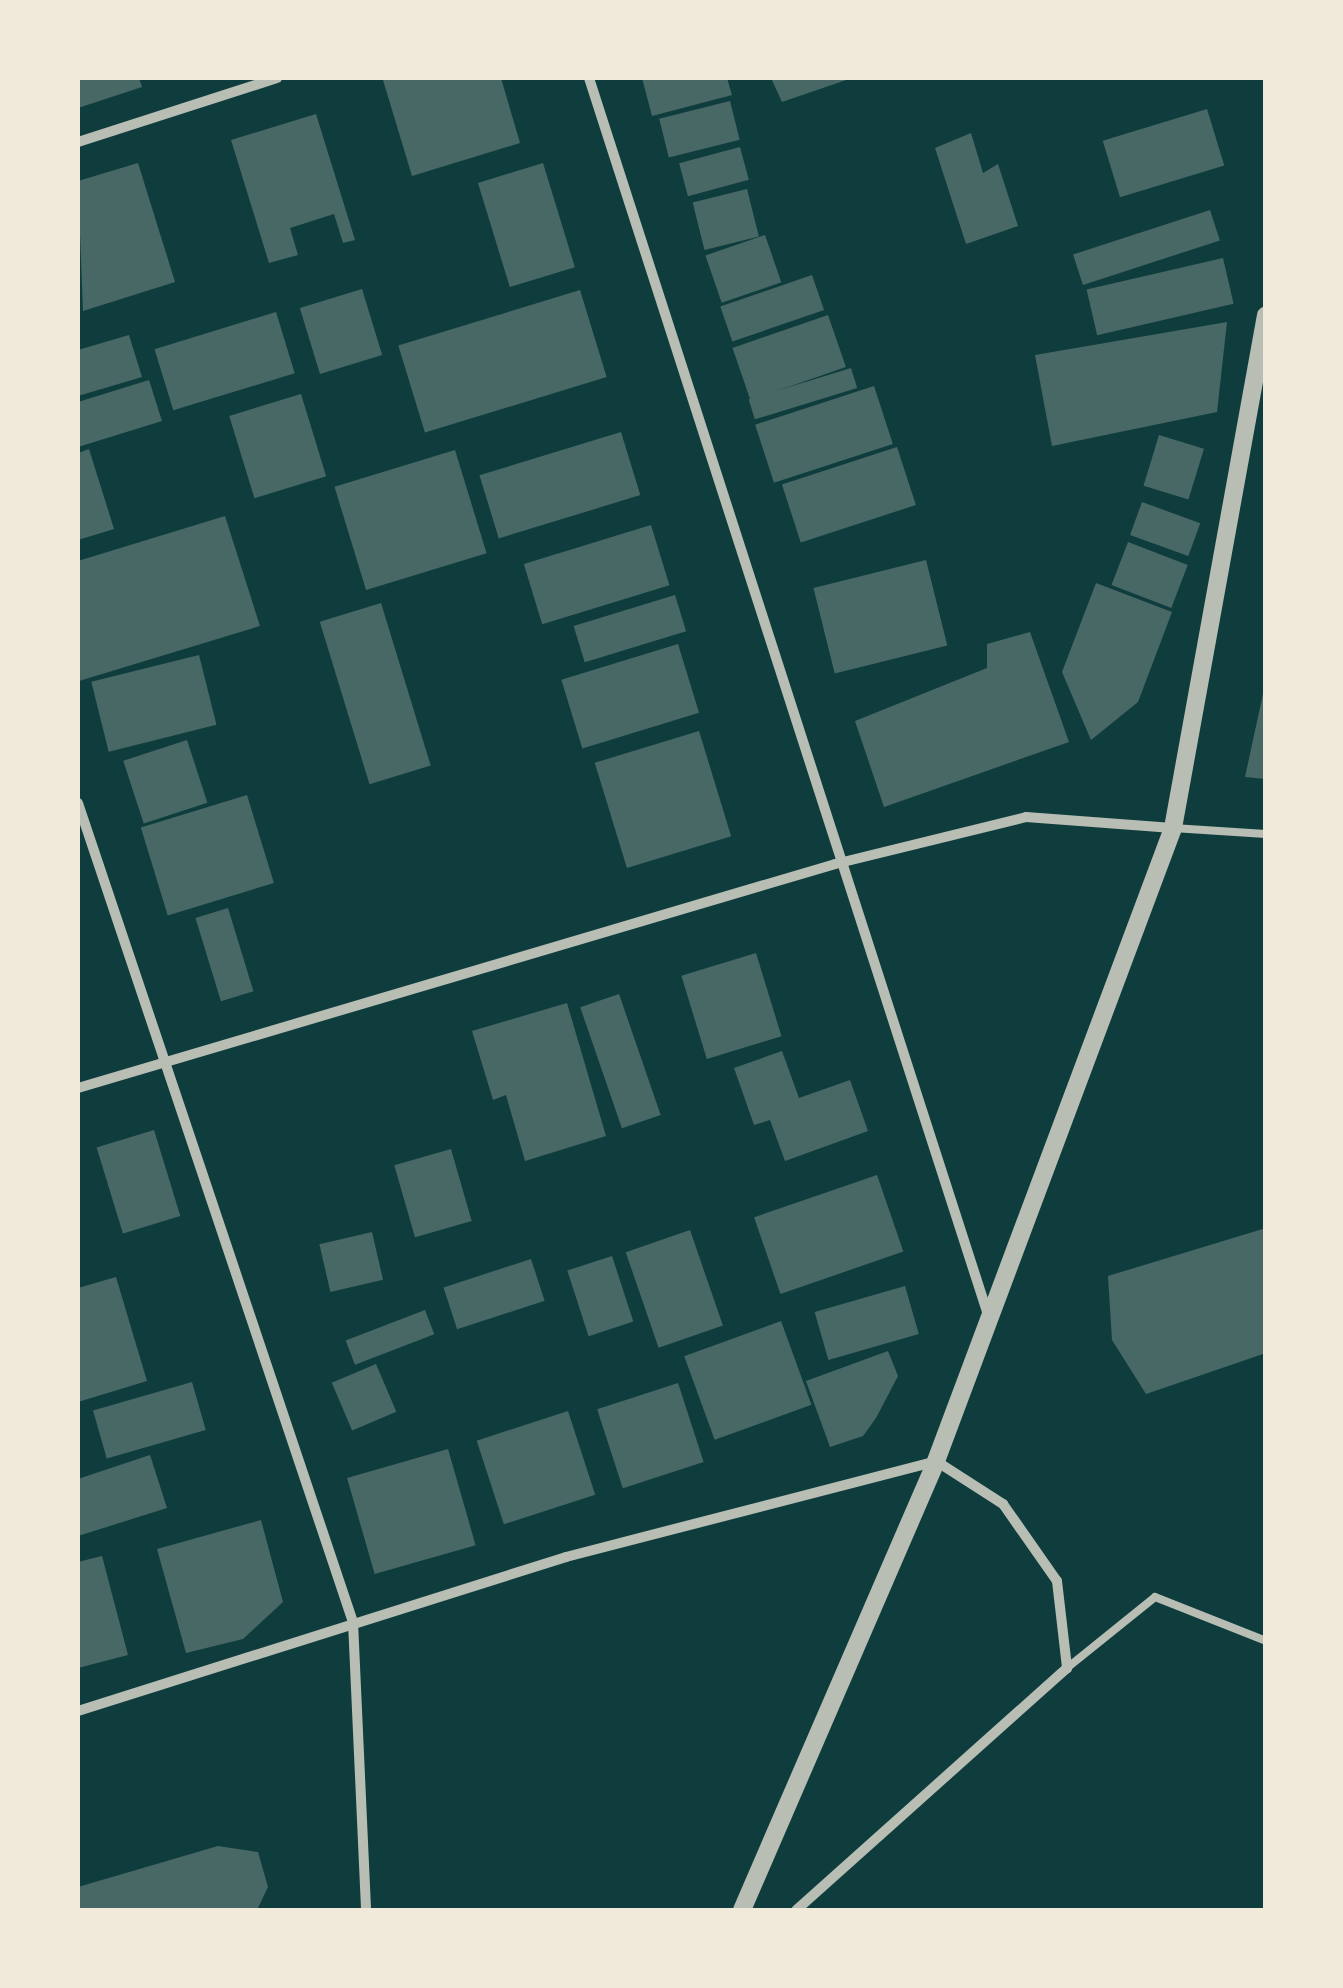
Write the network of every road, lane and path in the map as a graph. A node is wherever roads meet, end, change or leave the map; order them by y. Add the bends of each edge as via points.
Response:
1 (278, 78) edge
2 (589, 78) edge
3 (78, 142) edge
4 (1266, 315) edge
5 (78, 803) edge
6 (1172, 828) junction
7 (1266, 834) edge
8 (835, 864) junction
9 (158, 1062) junction
10 (78, 1088) edge
11 (990, 1321) junction
12 (936, 1461) junction
13 (353, 1622) junction
14 (1266, 1641) edge
15 (1067, 1668) junction
16 (78, 1711) edge
17 (366, 1910) edge
18 (742, 1910) edge
19 (796, 1910) edge

1 - 3 street
2 - 8 street
4 - 6 street
5 - 9 street
6 - 7 lane
6 - 8 street via 1026,817
6 - 11 street
8 - 9 street
8 - 11 street
9 - 10 street
9 - 13 street
11 - 12 street
12 - 13 street
12 - 15 street via 1003,1504 1057,1580
12 - 18 street
13 - 16 street
13 - 17 street
14 - 15 lane via 1155,1597
15 - 19 street

